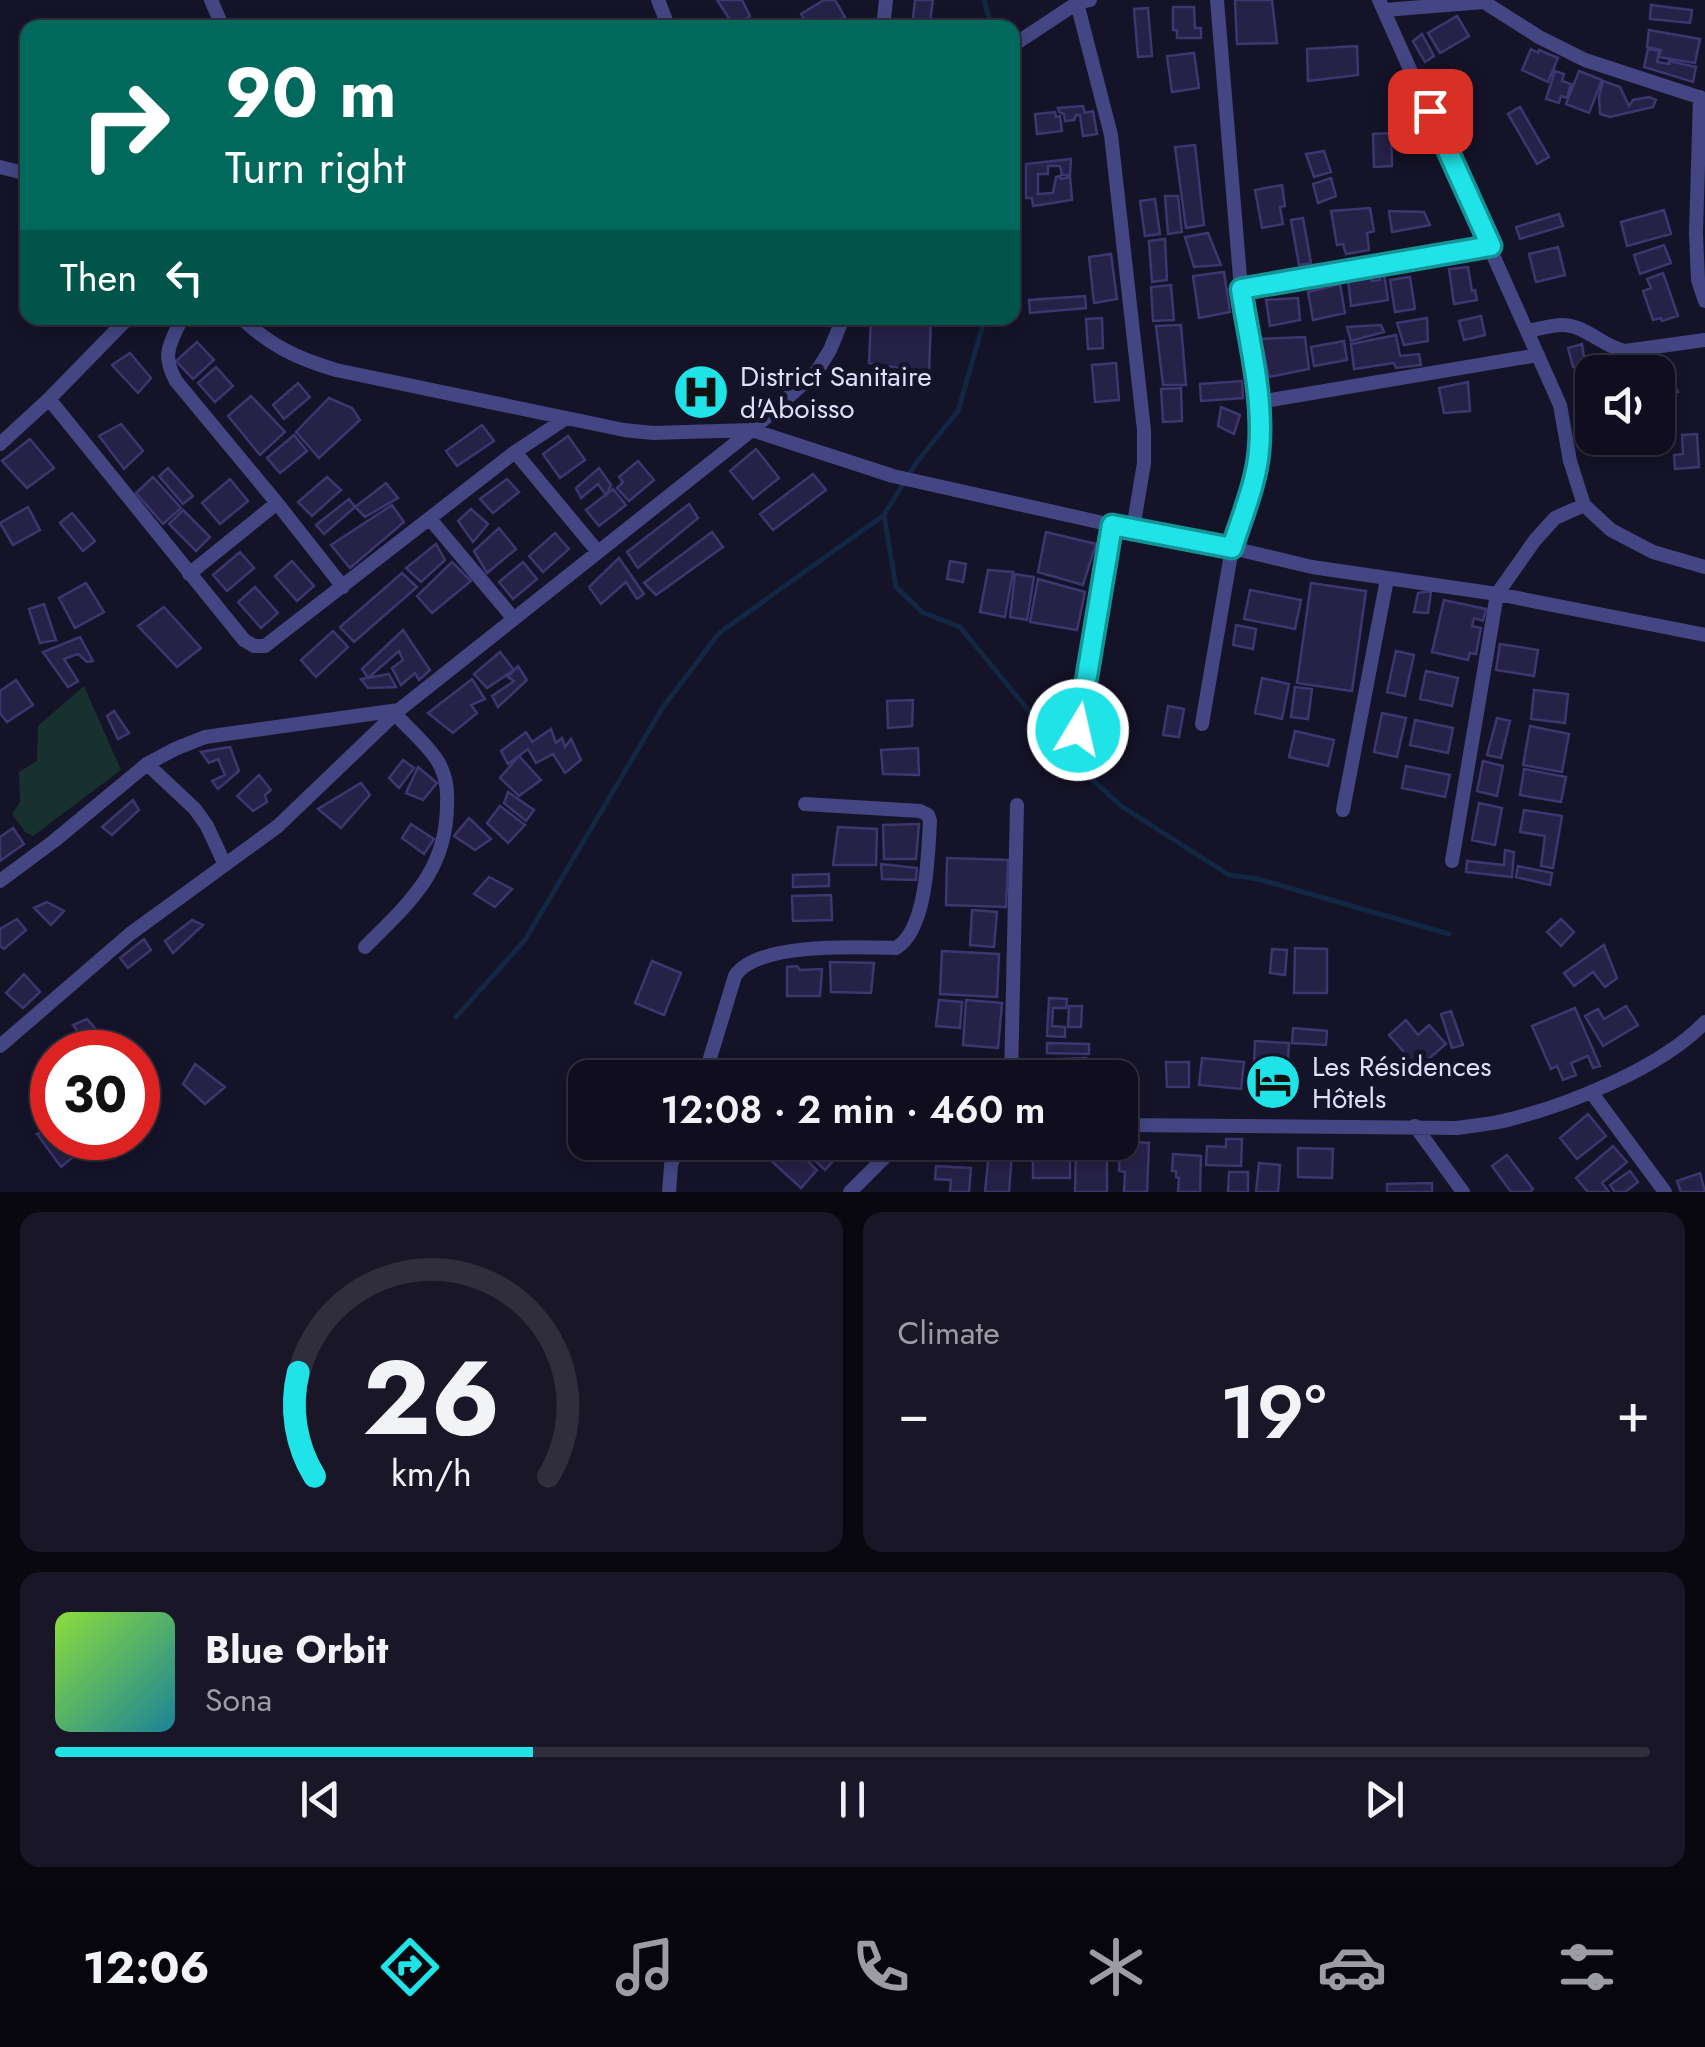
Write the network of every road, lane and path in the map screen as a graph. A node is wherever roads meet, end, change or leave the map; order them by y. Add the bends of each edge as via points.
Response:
1 (1217, 0) edge
2 (1484, 1) edge
3 (1084, 2) edge
4 (1382, 5) edge
5 (1060, 7) edge
6 (1020, 40) edge
7 (1703, 98) edge
8 (1491, 246) junction
9 (1241, 289) junction
10 (1705, 301) edge
11 (121, 325) edge
12 (179, 325) edge
13 (252, 325) edge
14 (837, 325) edge
15 (1528, 332) junction
16 (1705, 340) edge
17 (1538, 355) junction
18 (49, 399) junction
19 (1259, 402) junction
20 (565, 419) junction
21 (752, 430) junction
22 (0, 444) edge
23 (515, 452) junction
24 (277, 503) junction
25 (1584, 505) junction
26 (430, 519) junction
27 (1112, 525) junction
28 (1133, 529) junction
29 (1232, 548) junction
30 (598, 552) junction
31 (1705, 567) edge
32 (189, 574) junction
33 (1388, 579) junction
34 (343, 587) junction
35 (1497, 594) junction
36 (514, 619) junction
37 (1705, 635) edge
38 (397, 712) junction
39 (1202, 724) dead end
40 (1078, 730) dead end
41 (148, 764) junction
42 (805, 804) dead end
43 (1018, 805) dead end
44 (1343, 810) dead end
45 (1452, 861) dead end
46 (225, 865) junction
47 (0, 881) edge
48 (365, 946) dead end
49 (1705, 1022) edge
50 (0, 1046) edge
51 (709, 1060) edge
52 (1011, 1060) edge
53 (1591, 1092) junction
54 (1138, 1125) edge
55 (1415, 1126) junction
56 (673, 1160) edge
57 (882, 1160) edge
58 (669, 1192) edge
59 (850, 1192) edge
60 (1463, 1192) edge
61 (1664, 1192) edge

1 - 9 street
2 - 4 street
2 - 7 street via 1586,60
3 - 5 street
3 - 28 street via 1112,134 1144,430
4 - 8 street
5 - 6 street
7 - 10 street via 1696,233
8 - 9 street
8 - 15 street
9 - 19 street
11 - 18 street
12 - 24 street via 167,351 176,381
13 - 20 street via 301,360
14 - 21 street via 817,371
15 - 16 street via 1562,325 1625,351
15 - 17 street
17 - 19 street
17 - 25 street via 1560,405
18 - 22 street
18 - 32 street
19 - 29 street via 1254,478
20 - 21 street via 653,433
20 - 23 street
21 - 27 street via 893,476
21 - 30 street
23 - 26 street
23 - 30 street
24 - 32 street
24 - 34 street
25 - 31 street via 1611,530 1652,552
25 - 35 street via 1555,518
26 - 34 street
26 - 36 street
27 - 28 street
27 - 40 street
28 - 29 street
29 - 33 street
29 - 39 street
30 - 36 street
32 - 34 street via 254,646 265,646
33 - 35 street
33 - 44 street
35 - 37 street
35 - 45 street
36 - 38 street
38 - 41 street via 206,737
38 - 46 street via 278,826
38 - 48 street via 444,772 447,826 431,873
41 - 46 street via 196,809
41 - 47 street
42 - 51 street via 928,815 927,875 913,930 896,948 817,946 741,966
43 - 52 street
46 - 50 street via 130,934
49 - 53 street via 1661,1056
53 - 55 street via 1510,1119 1458,1128
53 - 61 street
54 - 55 street
55 - 60 street
56 - 58 street
57 - 59 street

